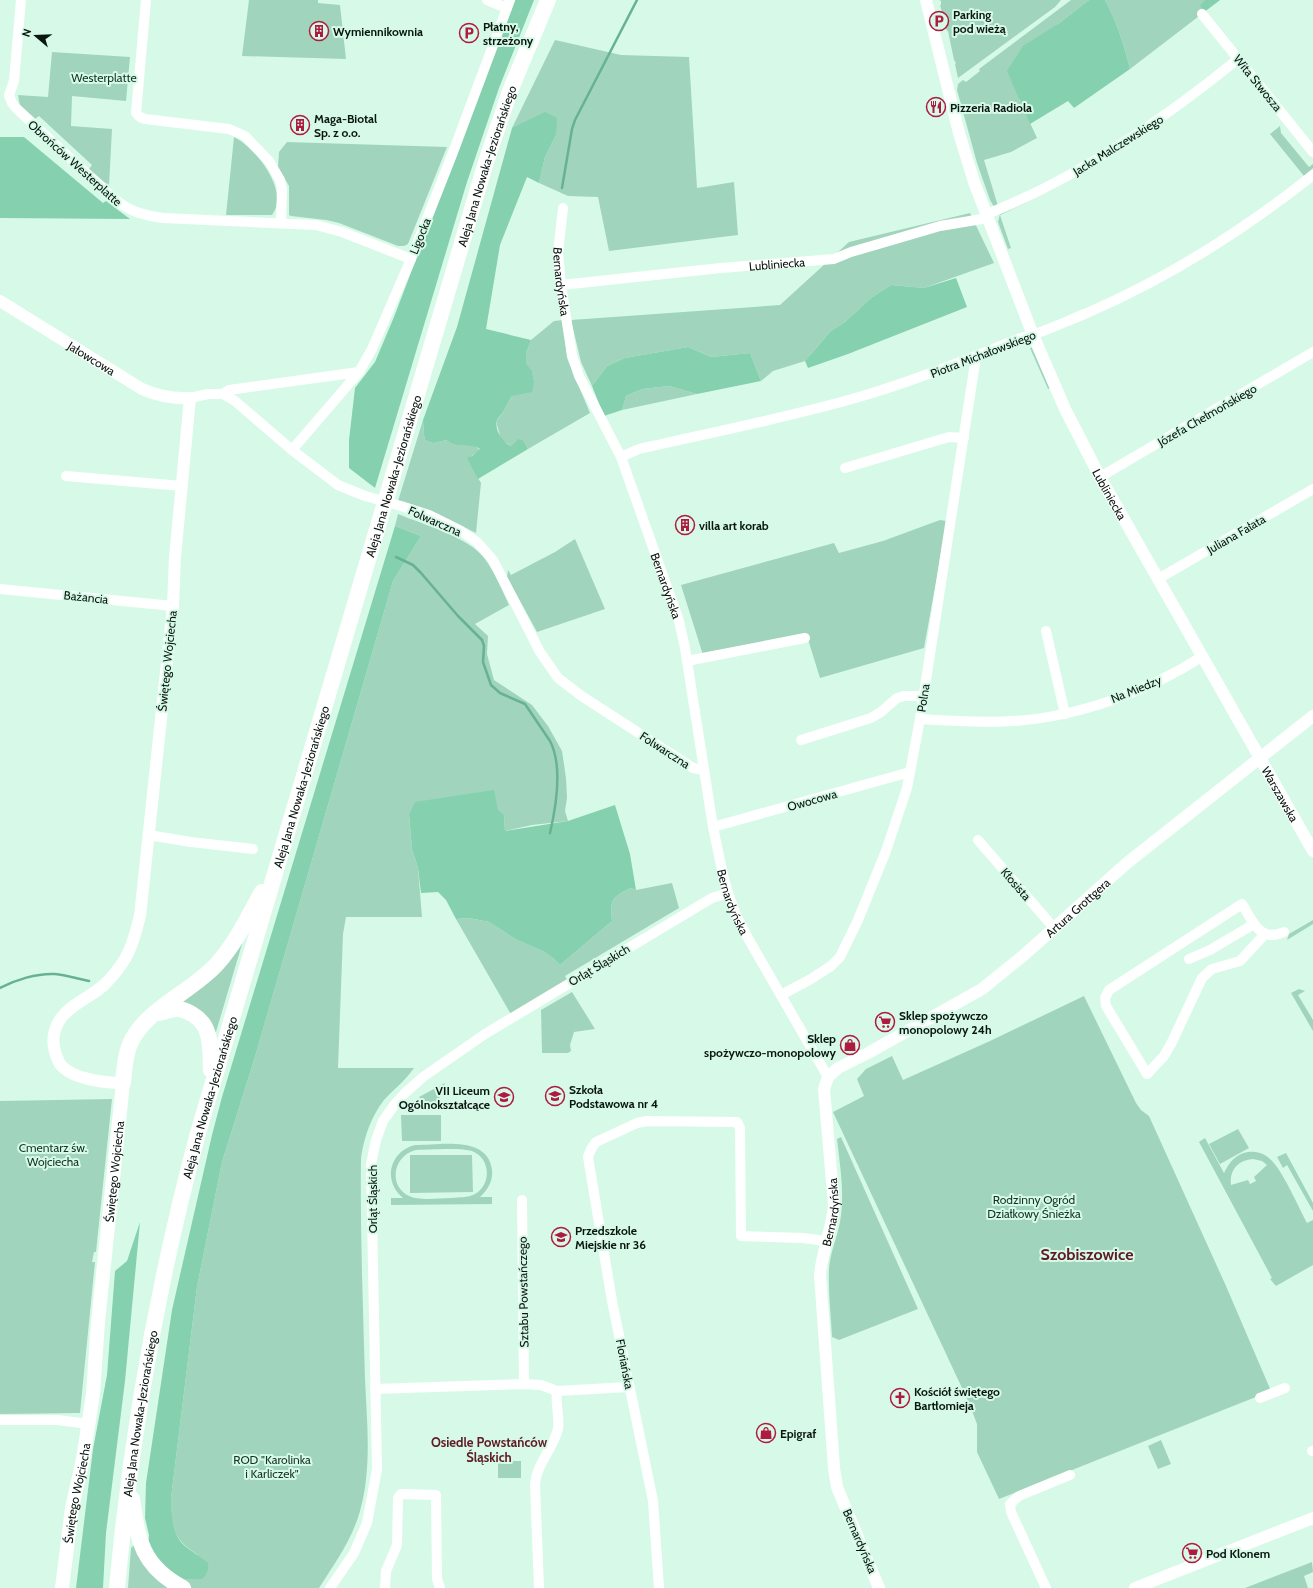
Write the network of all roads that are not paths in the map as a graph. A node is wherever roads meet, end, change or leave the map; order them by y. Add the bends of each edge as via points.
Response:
1 (21, 0) edge
2 (146, 0) edge
3 (487, 0) edge
4 (548, 0) edge
5 (926, 0) edge
6 (509, 4) edge
7 (1202, 14) dead end
8 (1238, 59) junction
9 (4, 95) edge
10 (1313, 152) edge
11 (1313, 176) edge
12 (563, 208) dead end
13 (987, 216) junction
14 (281, 222) junction
15 (410, 259) junction
16 (561, 285) junction
17 (0, 301) edge
18 (1033, 335) junction
19 (1313, 352) edge
20 (973, 358) junction
21 (358, 372) junction
22 (223, 394) junction
23 (190, 398) junction
24 (964, 438) junction
25 (292, 450) junction
26 (621, 457) junction
27 (845, 468) dead end
28 (66, 476) dead end
29 (1100, 477) junction
30 (182, 486) junction
31 (1313, 489) edge
32 (1158, 579) junction
33 (0, 589) edge
34 (173, 606) junction
35 (1046, 631) dead end
36 (805, 638) dead end
37 (1203, 656) junction
38 (687, 662) junction
39 (923, 696) junction
40 (1065, 714) junction
41 (1313, 716) edge
42 (920, 719) junction
43 (801, 740) dead end
44 (1260, 758) junction
45 (704, 770) junction
46 (910, 772) junction
47 (714, 828) junction
48 (148, 835) junction
49 (978, 840) dead end
50 (253, 849) dead end
51 (1313, 851) edge
52 (276, 866) junction
53 (728, 893) junction
54 (1254, 924) junction
55 (1054, 928) junction
56 (1284, 932) dead end
57 (1265, 934) junction
58 (1189, 959) dead end
59 (781, 995) junction
60 (156, 1013) junction
61 (828, 1077) junction
62 (123, 1083) junction
63 (212, 1084) junction
64 (522, 1200) dead end
65 (826, 1241) junction
66 (524, 1384) junction
67 (629, 1387) junction
68 (1285, 1388) dead end
69 (375, 1389) junction
70 (557, 1391) junction
71 (1260, 1398) dead end
72 (0, 1420) edge
73 (89, 1424) junction
74 (1070, 1475) dead end
75 (129, 1477) junction
76 (1313, 1518) edge
77 (659, 1586) edge
78 (62, 1588) edge
79 (117, 1588) edge
80 (183, 1588) edge
81 (330, 1588) edge
82 (385, 1588) edge
83 (440, 1588) edge
84 (539, 1588) edge
85 (879, 1588) edge
86 (1046, 1588) edge
87 (1135, 1588) edge

1 - 9 street via 14,80
2 - 14 street via 136,113 145,119 229,129 245,136 269,161 280,180
3 - 6 street
4 - 52 main road, Aleja Jana Nowaka-Jeziorańskiego via 510,91 486,162
5 - 13 street, Lubliniecka via 959,134
6 - 15 street, Ligocka
7 - 8 street, Wita Stwosza
8 - 10 street, Wita Stwosza
8 - 13 street, Jacka Malczewskiego via 1181,104 1109,151 1044,188
9 - 14 street, Obrońców Westerplatte via 127,209 146,216 163,218
11 - 18 street, Piotra Michałowskiego via 1219,243 1174,270 1088,312
12 - 16 street, Bernardyńska via 558,253
13 - 16 street, Lubliniecka via 940,226 834,259
13 - 18 street, Lubliniecka
14 - 15 street, Obrońców Westerplatte via 329,227
15 - 21 street, Ligocka via 372,349
16 - 26 street, Bernardyńska via 572,355 579,376
17 - 23 street, Jałowcowa via 142,389 174,399
18 - 20 street, Piotra Michałowskiego
18 - 29 street, Lubliniecka via 1065,409
19 - 29 street, Józefa Chełmońskiego
20 - 24 street, Polna via 975,363
20 - 26 street, Piotra Michałowskiego via 858,397 640,449
21 - 22 street via 229,390
21 - 25 street, Ligocka
22 - 23 street
22 - 25 street, Folwarczna via 235,401
23 - 30 street, Świętego Wojciecha
24 - 27 street via 949,437
24 - 39 street, Polna
25 - 45 street, Folwarczna via 338,485 429,515 477,542 493,560 540,652 558,678 693,768
26 - 38 street, Bernardyńska via 679,621
28 - 30 street
29 - 32 street, Lubliniecka
30 - 34 street, Świętego Wojciecha
31 - 32 street, Juliana Fałata
32 - 37 street, Lubliniecka
33 - 34 street, Bażancia
34 - 48 street, Świętego Wojciecha
35 - 40 street
36 - 38 street
37 - 40 street, Na Miedzy via 1141,690
37 - 44 street, Lubliniecka
38 - 45 street, Bernardyńska
39 - 42 street, Polna
39 - 43 street via 898,698 871,718
40 - 42 street, Na Miedzy via 1016,721
41 - 44 street, Artura Grottgera
42 - 46 street, Polna
44 - 51 street, Warszawska
44 - 55 street, Artura Grottgera via 1127,864
45 - 47 street, Bernardyńska
46 - 47 street, Owocowa
46 - 59 street, Polna via 886,851 840,957 812,979
47 - 53 street, Bernardyńska
48 - 50 street
48 - 62 street, Świętego Wojciecha via 140,916 130,950 104,986 68,1010 60,1019 53,1044 61,1065 70,1072 82,1077
49 - 55 street, Kłosista
52 - 60 main road via 230,948 217,964
52 - 63 main road, Aleja Jana Nowaka-Jeziorańskiego
53 - 59 street, Bernardyńska via 736,915
53 - 69 street, Orląt Śląskich via 712,898 485,1034 423,1077 395,1104 383,1121 371,1164
54 - 57 street
54 - 57 street via 1242,904 1106,993 1106,1006 1147,1074 1164,1056 1171,1044 1202,978 1212,969 1240,961
54 - 58 street via 1210,950
55 - 61 street, Artura Grottgera via 982,989 838,1068
56 - 57 street via 1276,936
59 - 61 street, Bernardyńska
60 - 62 main road via 141,1027 130,1045
60 - 63 main road via 176,1009 188,1011 198,1017 206,1027 210,1043
61 - 65 street, Bernardyńska via 824,1089 834,1205
62 - 73 main road, Świętego Wojciecha
63 - 75 main road, Aleja Jana Nowaka-Jeziorańskiego via 184,1186 158,1304
64 - 66 street, Sztabu Powstańczego
65 - 67 street, Floriańska via 741,1236 740,1128 737,1122 647,1121 596,1142 588,1157
65 - 85 street, Bernardyńska via 820,1275 834,1468 837,1486
66 - 69 street
66 - 70 street via 541,1385
67 - 70 street
67 - 77 street, Floriańska via 653,1501
68 - 71 street
69 - 81 street, Orląt Śląskich via 377,1469 367,1524 354,1553
70 - 84 street via 558,1428 538,1468 535,1484
72 - 73 street via 57,1420
73 - 78 main road, Świętego Wojciecha via 72,1508
74 - 86 street via 1019,1496 1010,1504 1011,1512
75 - 79 main road, Aleja Jana Nowaka-Jeziorańskiego
75 - 80 main road via 137,1534 146,1556 157,1571
76 - 87 street
82 - 83 street via 386,1571 397,1545 398,1498 401,1494 436,1495 437,1579

